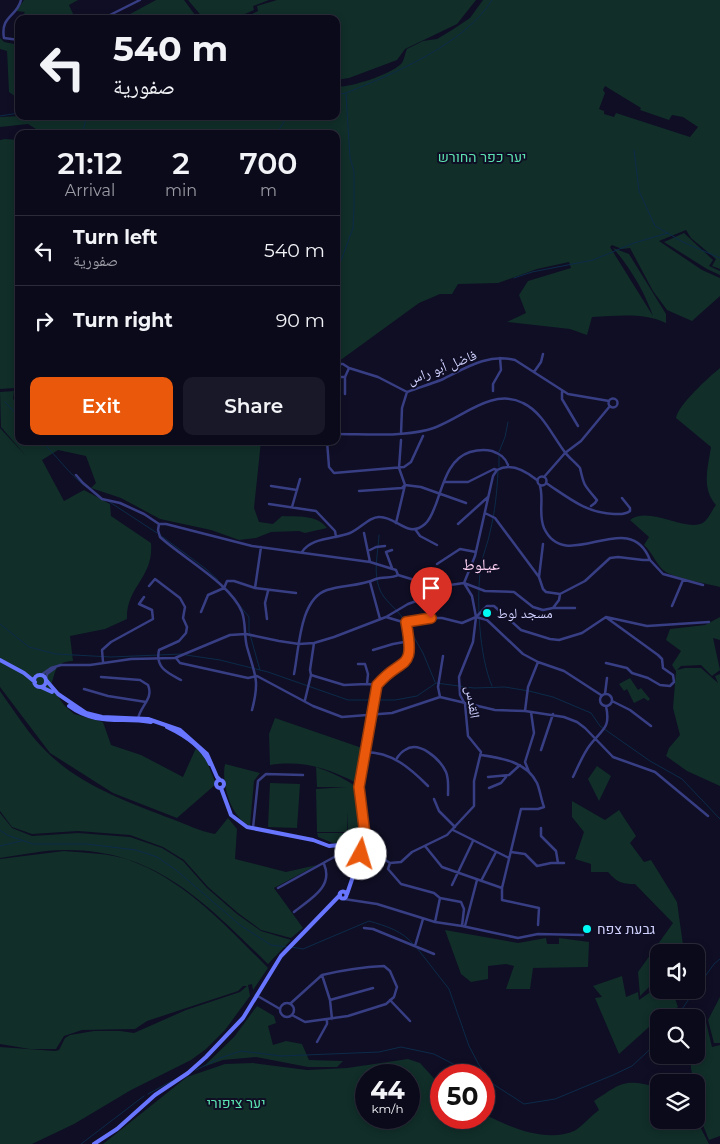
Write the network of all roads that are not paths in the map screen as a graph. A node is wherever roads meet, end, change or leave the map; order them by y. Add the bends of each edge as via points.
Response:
1 (21, 0) edge
2 (140, 0) edge
3 (110, 15) edge
4 (15, 39) edge
5 (543, 354) dead end
6 (500, 358) junction
7 (340, 364) edge
8 (349, 368) junction
9 (534, 372) junction
10 (345, 376) junction
11 (340, 377) edge
12 (493, 391) dead end
13 (407, 392) junction
14 (562, 392) junction
15 (345, 394) dead end
16 (609, 401) junction
17 (610, 406) junction
18 (578, 426) dead end
19 (340, 434) edge
20 (401, 434) junction
21 (423, 436) dead end
22 (400, 440) dead end
23 (327, 445) edge
24 (565, 453) junction
25 (508, 466) junction
26 (399, 468) junction
27 (497, 470) junction
28 (76, 475) dead end
29 (544, 477) junction
30 (300, 479) dead end
31 (537, 480) junction
32 (445, 482) junction
33 (546, 483) junction
34 (405, 485) junction
35 (271, 486) dead end
36 (540, 486) junction
37 (297, 490) junction
38 (360, 491) dead end
39 (440, 493) junction
40 (488, 496) junction
41 (622, 498) dead end
42 (466, 503) dead end
43 (269, 504) dead end
44 (591, 506) dead end
45 (292, 507) junction
46 (485, 513) junction
47 (396, 523) junction
48 (159, 524) junction
49 (458, 524) dead end
50 (415, 529) junction
51 (364, 533) dead end
52 (336, 537) junction
53 (543, 544) dead end
54 (437, 545) dead end
55 (385, 546) dead end
56 (261, 547) junction
57 (392, 550) dead end
58 (302, 552) junction
59 (369, 552) junction
60 (476, 552) junction
61 (650, 560) junction
62 (370, 562) junction
63 (437, 564) dead end
64 (392, 568) junction
65 (398, 575) junction
66 (539, 577) junction
67 (683, 580) junction
68 (370, 582) junction
69 (464, 583) junction
70 (450, 585) junction
71 (703, 585) dead end
72 (149, 586) dead end
73 (224, 588) junction
74 (255, 588) junction
75 (268, 591) junction
76 (296, 593) dead end
77 (560, 594) junction
78 (144, 597) dead end
79 (672, 606) dead end
80 (553, 608) junction
81 (575, 608) dead end
82 (201, 612) dead end
83 (386, 617) junction
84 (476, 617) junction
85 (606, 617) junction
86 (431, 618) junction
87 (266, 619) dead end
88 (420, 619) junction
89 (380, 620) junction
90 (406, 622) junction
91 (709, 622) dead end
92 (246, 634) junction
93 (410, 641) junction
94 (314, 643) junction
95 (299, 644) junction
96 (374, 650) dead end
97 (443, 656) dead end
98 (158, 658) junction
99 (176, 658) junction
100 (0, 660) edge
101 (103, 662) junction
102 (538, 662) junction
103 (606, 663) dead end
104 (358, 664) dead end
105 (60, 665) junction
106 (24, 673) junction
107 (294, 674) dead end
108 (39, 675) junction
109 (311, 675) junction
110 (257, 676) junction
111 (101, 678) dead end
112 (607, 678) dead end
113 (46, 679) junction
114 (181, 680) dead end
115 (34, 682) junction
116 (367, 684) junction
117 (377, 685) junction
118 (41, 687) junction
119 (84, 690) dead end
120 (603, 694) junction
121 (440, 697) junction
122 (305, 700) junction
123 (612, 701) junction
124 (146, 702) junction
125 (465, 704) junction
126 (606, 706) junction
127 (252, 710) dead end
128 (525, 711) junction
129 (531, 712) junction
130 (373, 714) junction
131 (553, 714) junction
132 (138, 719) junction
133 (651, 726) dead end
134 (595, 739) junction
135 (541, 750) dead end
136 (365, 752) junction
137 (481, 755) junction
138 (397, 758) junction
139 (520, 765) junction
140 (529, 773) junction
141 (302, 775) dead end
142 (507, 775) junction
143 (573, 777) dead end
144 (488, 778) dead end
145 (220, 780) junction
146 (216, 783) junction
147 (428, 786) dead end
148 (221, 788) junction
149 (489, 788) dead end
150 (448, 795) dead end
151 (434, 799) dead end
152 (708, 816) dead end
153 (454, 828) junction
154 (542, 828) dead end
155 (252, 829) junction
156 (473, 841) junction
157 (362, 844) junction
158 (339, 846) junction
159 (425, 846) junction
160 (372, 851) junction
161 (496, 852) junction
162 (511, 852) junction
163 (377, 854) junction
164 (360, 857) junction
165 (509, 858) junction
166 (390, 863) junction
167 (558, 863) junction
168 (564, 863) dead end
169 (324, 864) junction
170 (358, 864) junction
171 (457, 874) junction
172 (477, 880) junction
173 (481, 881) junction
174 (452, 885) dead end
175 (278, 888) dead end
176 (502, 888) junction
177 (344, 896) junction
178 (440, 898) junction
179 (294, 912) dead end
180 (423, 919) junction
181 (435, 922) junction
182 (538, 925) dead end
183 (463, 926) junction
184 (364, 928) dead end
185 (583, 935) dead end
186 (415, 946) junction
187 (434, 954) dead end
188 (322, 975) junction
189 (373, 988) dead end
190 (256, 995) junction
191 (330, 1000) junction
192 (390, 1000) junction
193 (291, 1004) junction
194 (280, 1009) junction
195 (292, 1015) junction
196 (332, 1019) junction
197 (327, 1020) junction
198 (410, 1021) dead end
199 (317, 1042) dead end
200 (94, 1144) edge

1 - 4 street via 2,30 4,38
2 - 3 street
5 - 9 street via 542,362
6 - 9 street, فاضل أبو راس via 515,360
6 - 12 street via 500,375 492,384
6 - 13 street, فاضل أبو راس via 478,362
7 - 8 street, فاضل أبو راس
8 - 10 street
8 - 13 street, فاضل أبو راس via 378,377
9 - 14 street, فاضل أبو راس
10 - 11 street
10 - 15 street
13 - 20 street via 402,408
14 - 16 street, فاضل أبو راس
14 - 18 street via 562,399
16 - 17 street
16 - 17 street via 614,398 618,402 616,408
17 - 24 street via 581,441
19 - 20 street
20 - 24 street via 429,430 488,401 514,399 528,406 542,420
21 - 26 street via 411,462
22 - 26 street
23 - 26 street via 329,467 334,472
24 - 29 street
24 - 44 street via 580,468 584,487 597,500
25 - 27 street
25 - 31 street via 520,469
25 - 32 street via 497,453 478,450 454,461
26 - 34 street
27 - 32 street via 477,475 468,482
27 - 40 street
28 - 48 street via 102,499 120,503
29 - 31 street
29 - 33 street
30 - 37 street
31 - 36 street
32 - 39 street
33 - 36 street
33 - 41 street via 578,505 603,513 630,512
34 - 38 street via 402,488
34 - 39 street
34 - 47 street
35 - 37 street
36 - 61 street via 544,528 554,541 580,546 618,537 628,538 643,548
37 - 45 street
39 - 42 street
39 - 50 street via 428,521
40 - 46 street
40 - 49 street
43 - 45 street
45 - 52 street via 316,511 335,531
46 - 60 street
46 - 66 street via 495,518
47 - 50 street via 406,529
47 - 52 street via 376,517 352,532
48 - 56 street
48 - 73 street via 160,537
50 - 54 street via 420,536
51 - 59 street
52 - 58 street via 312,542
53 - 66 street
55 - 59 street via 371,548
56 - 58 street
56 - 74 street
57 - 64 street via 386,552
58 - 62 street
59 - 62 street
60 - 63 street via 460,549
60 - 69 street
61 - 67 street via 663,574
61 - 77 street via 610,558 584,581
62 - 64 street
64 - 65 street
65 - 68 street
65 - 70 street
66 - 77 street via 543,589
67 - 71 street
67 - 79 street
68 - 89 street
68 - 95 street via 328,590 317,596 305,616
69 - 70 street
69 - 80 street via 486,591 514,592 538,609
69 - 84 street, القدس via 472,596
70 - 83 street
72 - 98 street via 155,579 180,598 186,610 182,616 186,633 179,641 160,650
73 - 74 street via 230,581
73 - 82 street via 208,595
73 - 92 street via 242,610
74 - 75 street
75 - 76 street
75 - 87 street
77 - 80 street
78 - 101 street via 139,604 152,610 153,619 111,642 102,650
80 - 81 street
83 - 89 street
83 - 90 street
84 - 85 street via 487,606 494,606 521,630 558,640 582,633
84 - 86 street via 462,623
84 - 102 street via 488,620 523,654
84 - 125 street, القدس via 473,642 460,678 460,695
85 - 91 street via 647,626
85 - 103 street via 658,655 674,682 663,686 626,668
86 - 88 street
86 - 88 street via 429,612
88 - 90 street
89 - 94 street
90 - 93 street
92 - 95 street
92 - 99 street via 230,635
92 - 110 street via 246,644
93 - 96 street
93 - 117 street via 408,659
94 - 95 street
94 - 109 street
95 - 107 street
97 - 121 street via 438,687
98 - 99 street
98 - 101 street
98 - 114 street via 163,669
99 - 110 street via 180,663 248,678
100 - 106 street
101 - 105 street
102 - 120 street via 564,671
102 - 128 street via 528,687
104 - 116 street via 365,664
105 - 108 street
105 - 113 street via 49,672
106 - 108 street
106 - 115 street
108 - 113 street
108 - 115 street
109 - 116 street via 344,685
109 - 122 street
110 - 122 street
110 - 127 street
111 - 124 street via 143,681 150,690
112 - 120 street
113 - 118 street
113 - 132 street via 58,694 86,714
115 - 118 street
116 - 117 street
117 - 130 street
118 - 132 street via 48,688 87,717 99,720
119 - 124 street
120 - 123 street via 610,696
120 - 126 street via 600,702
121 - 125 street
121 - 130 street via 392,712
122 - 130 street via 342,717
123 - 126 street
123 - 133 street
124 - 132 street
125 - 128 street
125 - 137 street, القدس via 468,736
126 - 134 street via 604,732
128 - 129 street
129 - 131 street
129 - 140 street via 534,733 525,762
130 - 136 street
131 - 134 street via 578,722
131 - 135 street
132 - 145 street via 164,723 189,737 208,754
132 - 146 street via 164,726 191,741 207,758
134 - 143 street
134 - 152 street via 619,761 655,772
136 - 138 street
136 - 157 street via 359,787 364,833
137 - 139 street
137 - 153 street via 474,781 474,806
138 - 147 street
138 - 150 street via 410,748 418,748 431,755 446,773
139 - 140 street
139 - 142 street
140 - 162 street via 537,783 544,807 520,809
141 - 155 street via 266,774 258,781
142 - 144 street
142 - 149 street via 501,783
145 - 146 street
145 - 148 street via 224,783
146 - 148 street
148 - 155 street via 231,815
151 - 153 street
153 - 156 street
153 - 159 street
154 - 167 street via 541,836 556,851
155 - 158 street
156 - 161 street
156 - 171 street
157 - 158 street
157 - 160 street
157 - 163 street
157 - 164 street
157 - 170 street
158 - 169 street via 336,856
159 - 166 street via 401,862
159 - 171 street via 442,867
160 - 163 street
160 - 164 street
161 - 165 street
161 - 173 street
162 - 165 street
162 - 167 street via 525,854 537,866
163 - 166 street
164 - 170 street
165 - 176 street
166 - 178 street via 388,869 400,884 434,893
167 - 168 street
169 - 175 street
169 - 179 street via 324,886
170 - 177 street
171 - 172 street
171 - 174 street
172 - 173 street
172 - 183 street
173 - 176 street
176 - 182 street via 502,900 539,908
177 - 180 street
177 - 190 street via 281,956
178 - 181 street
178 - 183 street via 463,905
180 - 181 street
180 - 186 street
181 - 183 street
183 - 185 street via 518,938 538,934
184 - 186 street
186 - 187 street
188 - 191 street
188 - 192 street via 344,969 384,966 397,987
188 - 193 street
189 - 191 street
190 - 194 street
190 - 200 street via 242,1018 206,1057
191 - 196 street
192 - 196 street via 386,1004
192 - 198 street
193 - 194 street via 284,1004
193 - 195 street via 294,1009
194 - 195 street via 283,1015
195 - 197 street via 305,1022
196 - 197 street
197 - 199 street

